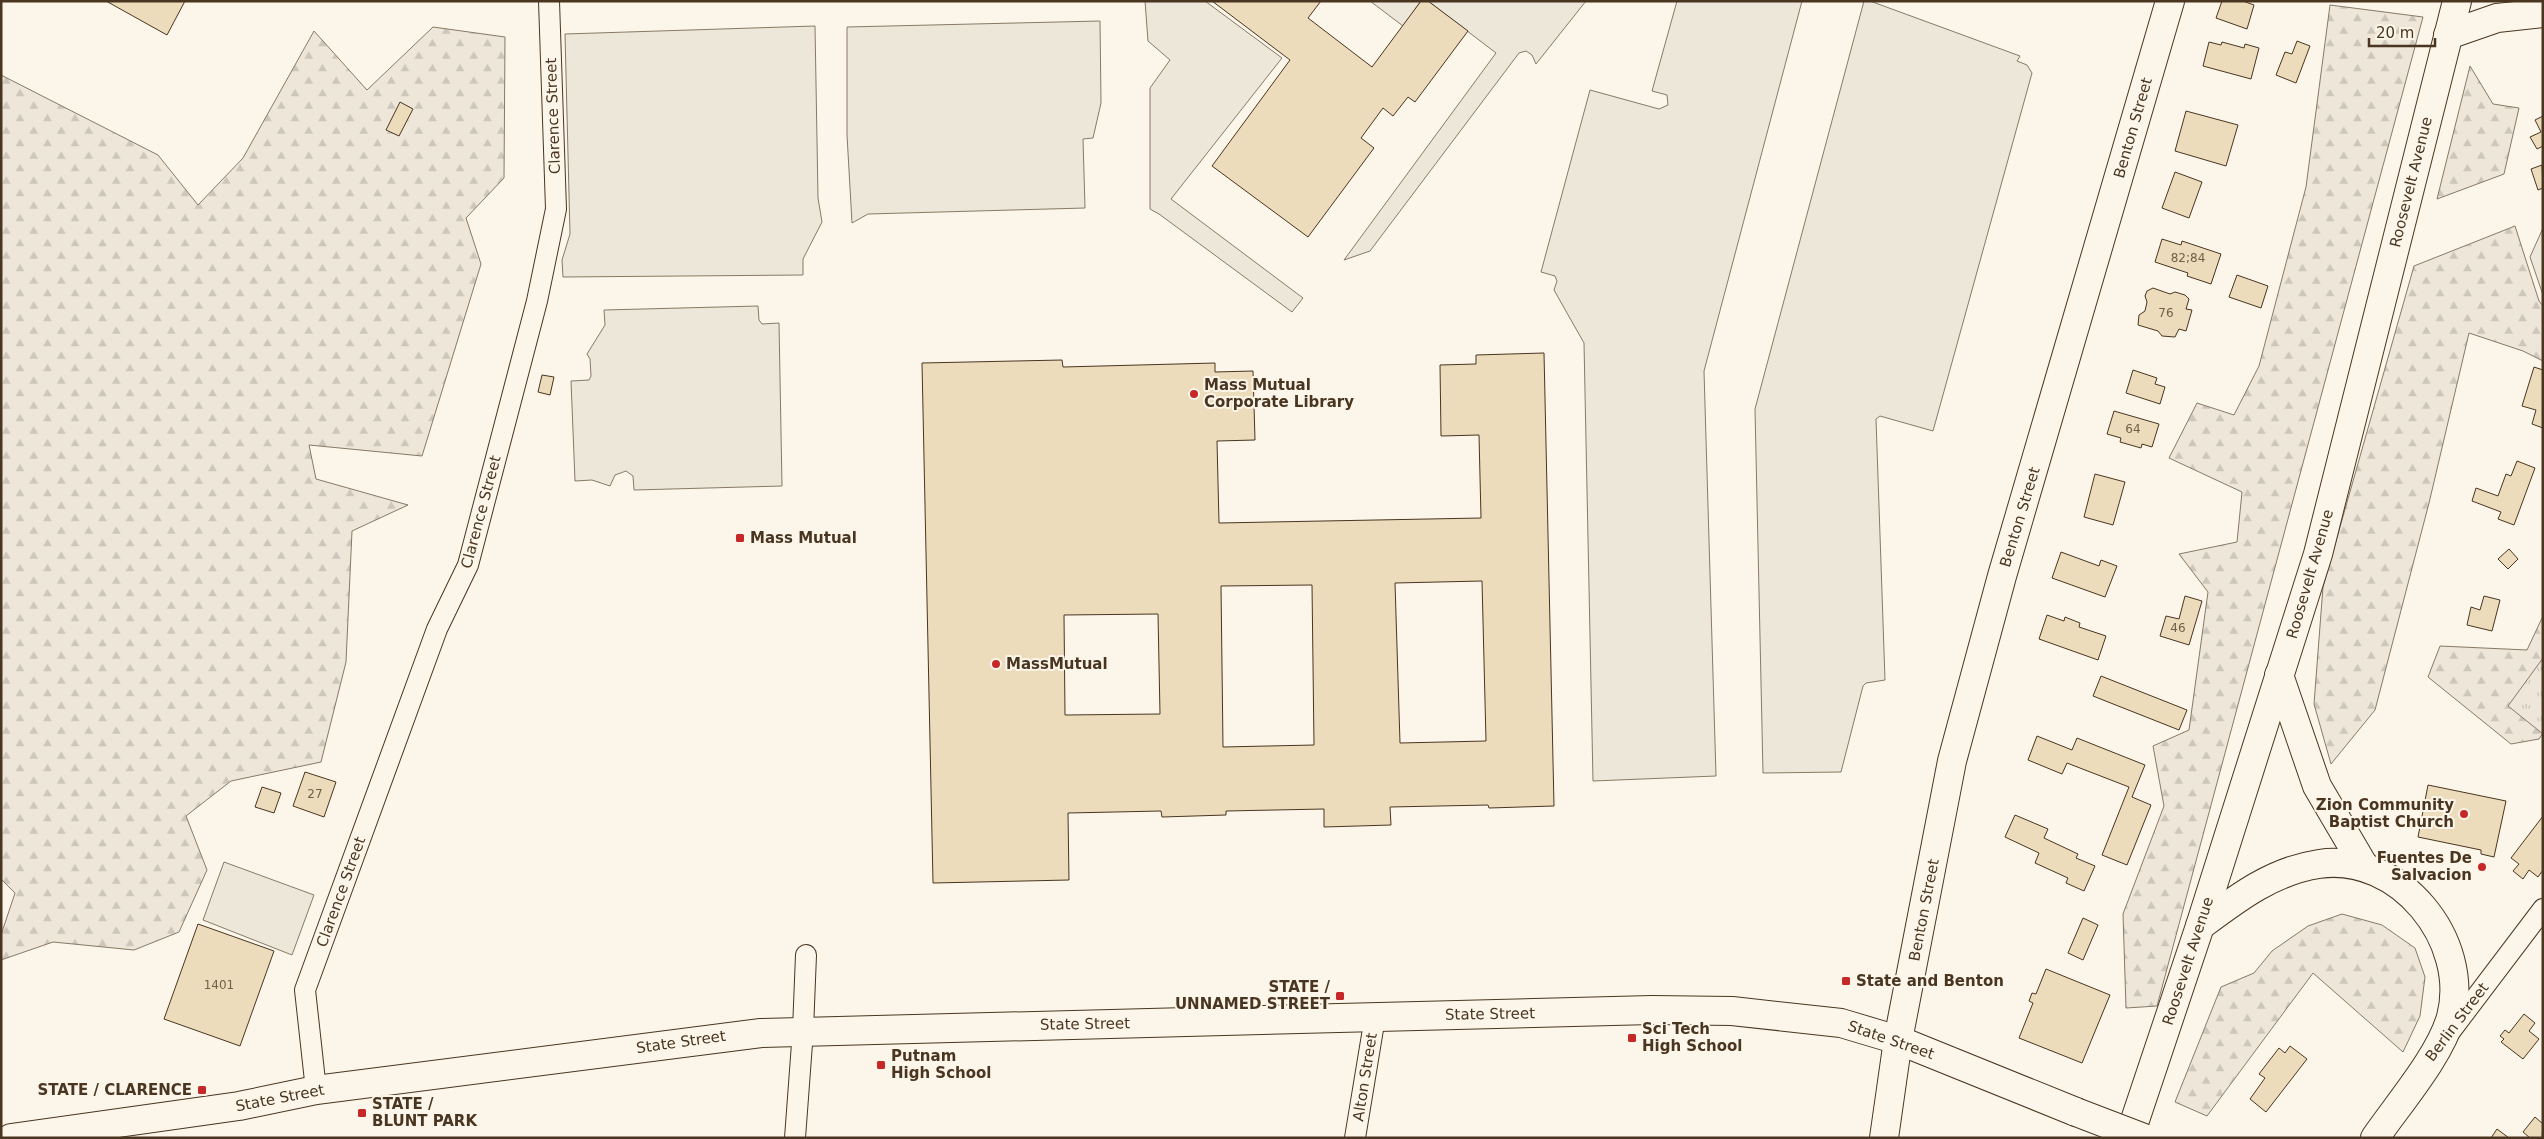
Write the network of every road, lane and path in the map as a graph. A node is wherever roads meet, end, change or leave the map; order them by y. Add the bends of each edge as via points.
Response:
1 (549, 1) edge
2 (2170, 1) edge
3 (2456, 1) edge
4 (2543, 13) edge
5 (2448, 36) junction
6 (2280, 675) junction
7 (2364, 866) junction
8 (2543, 909) edge
9 (2200, 926) junction
10 (806, 955) dead end
11 (1375, 1017) junction
12 (803, 1030) junction
13 (2444, 1039) junction
14 (1898, 1040) junction
15 (316, 1090) junction
16 (11, 1138) edge
17 (795, 1138) edge
18 (1355, 1138) edge
19 (1884, 1138) edge
20 (2129, 1138) edge
21 (2144, 1138) edge
22 (2375, 1138) edge

1 - 15 street, Clarence Street via 556,208 537,301 468,565 437,629 305,990
2 - 14 main road, Benton Street via 2002,576 1952,761
3 - 5 main road, Roosevelt Avenue
4 - 5 main road via 2497,18
5 - 6 main road, Roosevelt Avenue via 2318,554
6 - 7 main road via 2317,786
6 - 9 main road, Roosevelt Avenue
7 - 9 main road via 2320,864 2286,873 2236,899
7 - 13 main road via 2390,878 2416,900 2432,919 2444,942 2452,967 2454,992
8 - 13 street, Berlin Street
9 - 20 main road, Roosevelt Avenue
10 - 12 street
11 - 12 main road, State Street
11 - 14 main road, State Street via 1732,1011 1841,1023
11 - 18 street, Alton Street
12 - 15 main road, State Street via 732,1035
12 - 17 street
13 - 22 main road, Berlin Street
14 - 19 main road, Benton Street
14 - 21 main road, State Street, bridge
15 - 16 main road, State Street via 240,1106

